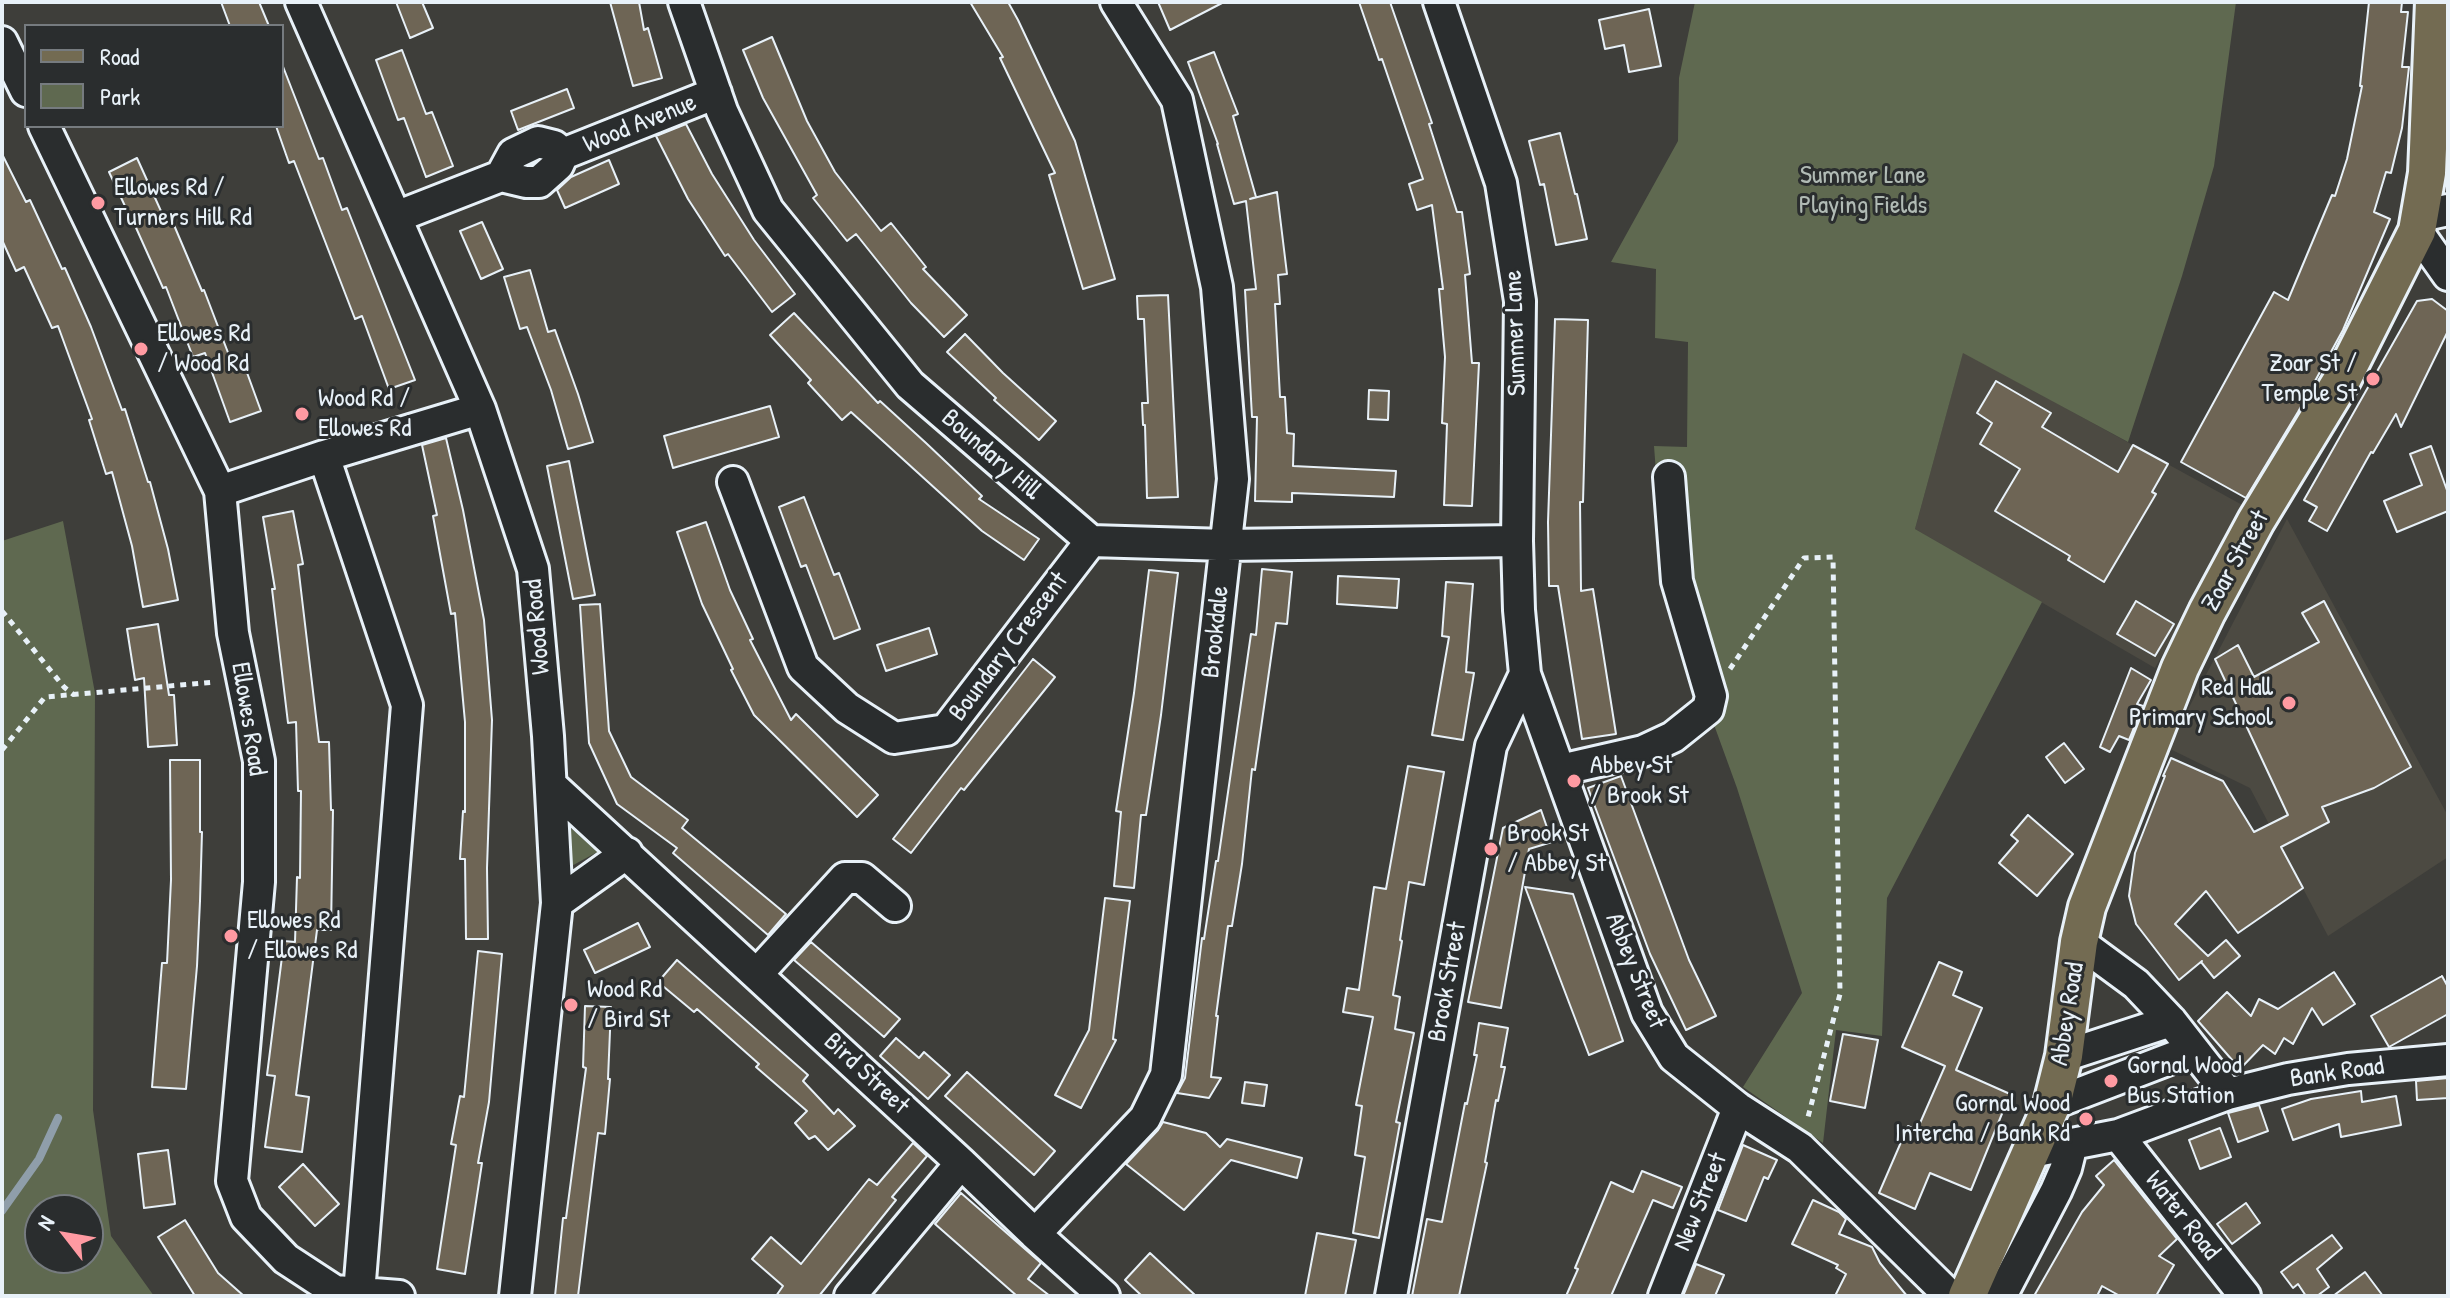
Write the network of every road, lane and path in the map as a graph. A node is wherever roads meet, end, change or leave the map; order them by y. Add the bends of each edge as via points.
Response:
1 (301, 2) edge
2 (684, 2) edge
3 (1116, 2) edge
4 (1439, 2) edge
5 (2434, 2) edge
6 (2, 42) edge
7 (24, 87) edge
8 (716, 93) junction
9 (45, 128) edge
10 (396, 217) junction
11 (2428, 219) edge
12 (2448, 275) edge
13 (480, 409) junction
14 (324, 456) junction
15 (1669, 477) dead end
16 (733, 482) dead end
17 (220, 491) junction
18 (1091, 541) junction
19 (1517, 541) junction
20 (1226, 545) junction
21 (2, 611) edge
22 (1525, 674) junction
23 (242, 679) junction
24 (74, 695) junction
25 (1711, 696) junction
26 (2, 750) edge
27 (1560, 770) junction
28 (551, 785) junction
29 (627, 853) junction
30 (557, 903) junction
31 (895, 906) dead end
32 (2087, 907) joint
33 (2079, 942) junction
34 (757, 974) junction
35 (2171, 1021) junction
36 (2193, 1050) junction
37 (2064, 1056) junction
38 (2448, 1060) edge
39 (2228, 1094) junction
40 (2052, 1104) junction
41 (1738, 1108) junction
42 (2118, 1135) junction
43 (2072, 1144) junction
44 (1800, 1148) junction
45 (2031, 1152) junction
46 (961, 1163) junction
47 (1035, 1234) junction
48 (359, 1293) junction
49 (399, 1296) edge
50 (515, 1296) edge
51 (850, 1296) edge
52 (1104, 1296) edge
53 (1391, 1296) edge
54 (1664, 1296) edge
55 (1950, 1296) edge
56 (1967, 1296) edge
57 (2001, 1296) edge
58 (2245, 1296) edge

1 - 10 street, Wood Road
2 - 8 street, Boundary Hill
3 - 20 street, Brookdale via 1177,100 1217,287 1233,479
4 - 19 street, Summer Lane via 1501,183 1520,301
5 - 11 main road, Zoar Street
6 - 7 street
8 - 10 street, Wood Avenue via 563,154 539,182 501,176
8 - 18 street, Boundary Hill via 768,210 910,385
9 - 17 street, Ellowes Road
10 - 13 street, Wood Road
11 - 12 street
11 - 32 main road, Zoar Street via 2207,612
13 - 14 street
13 - 28 street, Wood Road via 533,569
14 - 17 street
14 - 48 street via 407,705
15 - 25 street via 1677,581
16 - 18 street, Boundary Crescent via 803,667 847,708 894,738 946,730
17 - 23 street, Ellowes Road
18 - 20 street
19 - 20 street
19 - 22 street, Summer Lane
20 - 47 street, Brookdale via 1166,1075 1145,1118
21 - 24 path
22 - 27 street, Abbey Street
22 - 53 street, Brook Street via 1491,746
23 - 24 path
23 - 48 street, Ellowes Road via 259,761 259,882 232,1181 246,1217 286,1259 335,1291
24 - 26 path via 45,697
25 - 27 street via 1708,709 1673,737 1643,751
25 - 44 path via 1804,558 1833,557 1840,994
27 - 41 street, Abbey Street via 1647,1013 1674,1057
28 - 29 street, Bird Street
28 - 30 street, Wood Road
29 - 30 street
29 - 34 street, Bird Street
30 - 50 street, Wood Road
31 - 34 street via 862,878 845,878
32 - 33 main road, Abbey Road
33 - 35 street via 2136,984
33 - 37 main road, Abbey Road
34 - 46 street, Bird Street
35 - 36 street
35 - 37 street
36 - 39 street
36 - 40 street
37 - 40 main road, Abbey Road
38 - 39 street, Bank Road via 2348,1069
39 - 42 street, Bank Road
40 - 45 main road, Abbey Road
41 - 44 street, Abbey Street
41 - 54 street, New Street
42 - 43 street, Bank Road
42 - 58 street, Water Road
43 - 45 street, Bank Road
43 - 57 street via 2061,1179
44 - 55 street, Abbey Street
45 - 56 main road, Abbey Road
46 - 47 street, Bird Street
46 - 51 street
47 - 52 street, Bird Street
48 - 49 street, Ellowes Road

